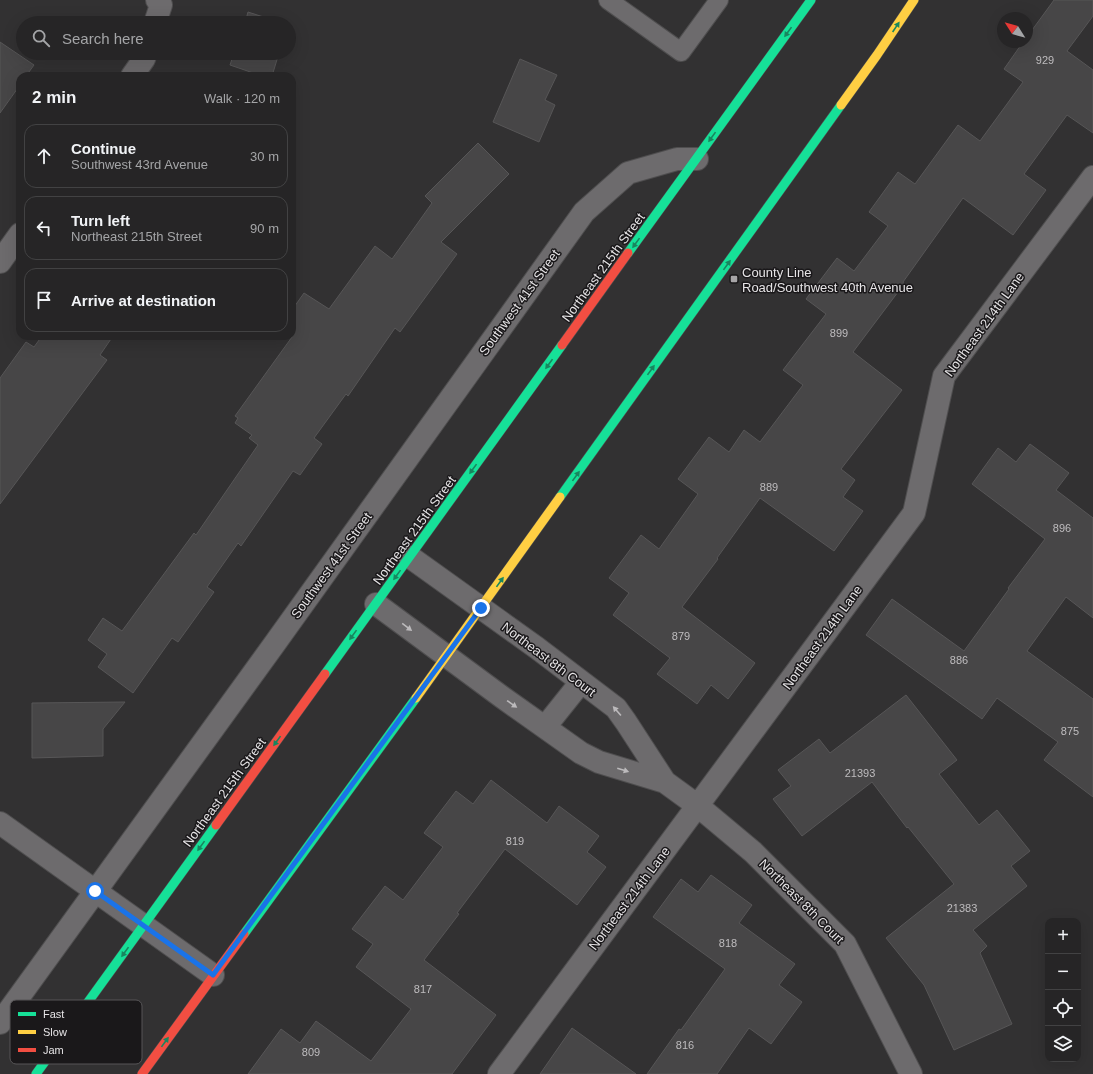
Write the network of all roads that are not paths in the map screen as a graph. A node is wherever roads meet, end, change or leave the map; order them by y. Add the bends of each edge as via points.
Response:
1 (608, 0) edge
2 (719, 0) edge
3 (811, 0) edge
4 (914, 0) edge
5 (143, 60) edge
6 (135, 72) edge
7 (696, 159) junction
8 (1093, 178) edge
9 (16, 240) edge
10 (0, 262) edge
11 (410, 557) junction
12 (376, 604) junction
13 (481, 608) junction
14 (446, 656) junction
15 (581, 682) junction
16 (545, 727) junction
17 (665, 782) junction
18 (698, 806) junction
19 (0, 823) edge
20 (95, 891) junction
21 (143, 926) junction
22 (213, 975) junction
23 (16, 1000) edge
24 (90, 1000) edge
25 (10, 1008) edge
26 (0, 1022) edge
27 (43, 1064) edge
28 (36, 1074) edge
29 (142, 1074) edge
30 (499, 1074) edge
31 (911, 1074) edge

1 - 2 lane via 682,52
3 -> 7 street, Northeast 215th Street
13 -> 4 street
5 - 6 street
7 -> 11 street, Northeast 215th Street
7 - 20 street, Southwest 41st Street via 677,159 628,173 584,212
8 - 18 street, Northeast 214th Lane via 944,376 914,513
9 - 10 street
11 -> 12 street, Northeast 215th Street
11 - 13 street, Northeast 8th Court
12 -> 14 street, Northeast 8th Court
12 -> 21 street, Northeast 215th Street
13 - 14 street
13 - 15 street, Northeast 8th Court
14 -> 16 street, Northeast 8th Court
14 - 22 street
15 - 16 street
17 -> 15 street, Northeast 8th Court via 616,708
16 -> 17 street, Northeast 8th Court via 599,762
17 - 18 street, Northeast 8th Court
18 - 30 street, Northeast 214th Lane
18 - 31 street, Northeast 8th Court via 753,852 845,944
19 - 20 street
20 - 21 street
20 - 23 street, Southwest 41st Street
21 - 22 street
21 -> 24 street, Northeast 215th Street
29 -> 22 street
25 - 26 street, Southwest 41st Street
27 -> 28 street, Northeast 215th Street

